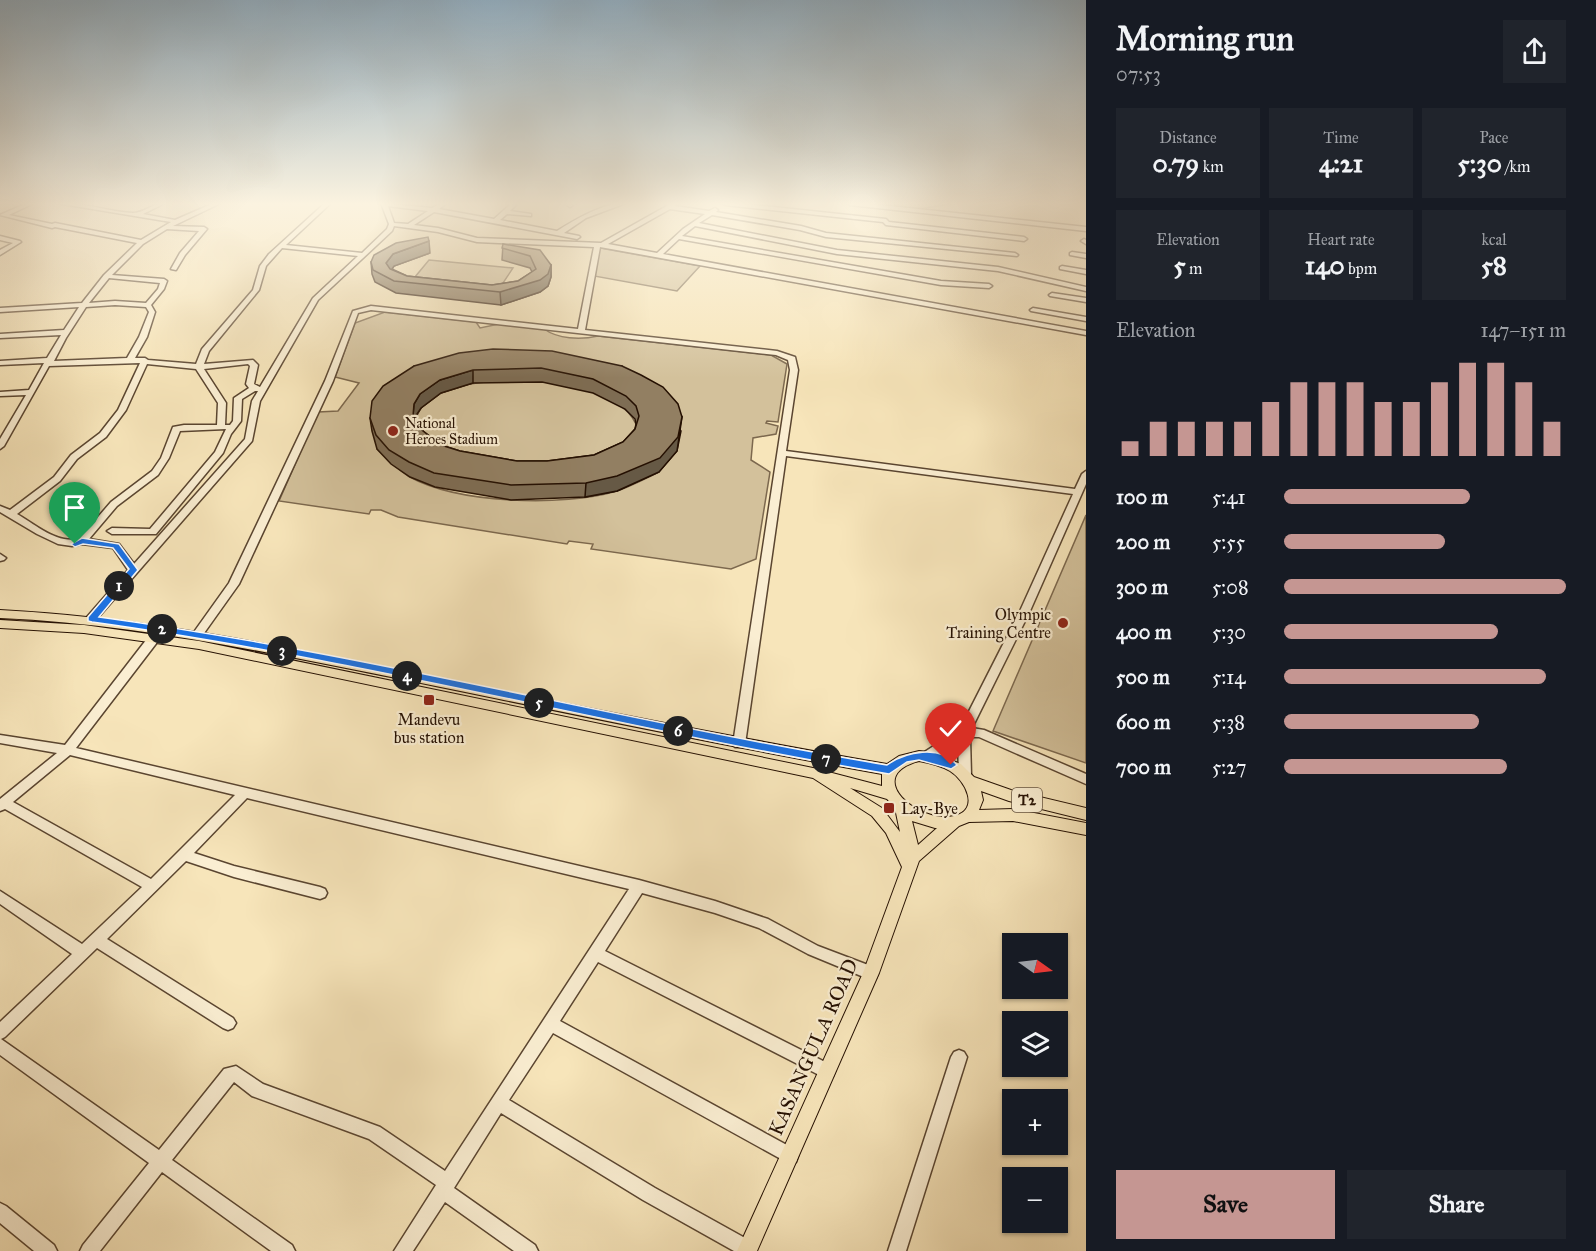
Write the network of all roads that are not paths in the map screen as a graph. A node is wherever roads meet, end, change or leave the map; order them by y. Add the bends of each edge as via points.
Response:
1 (121, 261) edge
2 (178, 261) edge
3 (267, 261) edge
4 (357, 261) edge
5 (593, 261) edge
6 (694, 261) edge
7 (817, 261) edge
8 (888, 261) edge
9 (928, 261) edge
10 (1062, 268) dead end
11 (174, 269) dead end
12 (1086, 272) edge
13 (889, 274) junction
14 (106, 276) junction
15 (989, 286) dead end
16 (1086, 289) edge
17 (1053, 295) dead end
18 (1086, 300) edge
19 (85, 304) junction
20 (148, 305) junction
21 (0, 310) edge
22 (1033, 310) dead end
23 (1086, 319) edge
24 (581, 330) junction
25 (68, 332) junction
26 (1086, 333) edge
27 (0, 336) edge
28 (130, 360) junction
29 (145, 360) junction
30 (50, 362) junction
31 (0, 363) edge
32 (199, 367) junction
33 (258, 389) junction
34 (32, 392) junction
35 (0, 394) edge
36 (12, 426) junction
37 (0, 427) edge
38 (221, 427) junction
39 (231, 427) junction
40 (0, 446) edge
41 (782, 453) junction
42 (1086, 474) edge
43 (1078, 492) junction
44 (0, 509) edge
45 (11, 514) junction
46 (112, 531) dead end
47 (82, 541) junction
48 (133, 570) junction
49 (0, 614) edge
50 (92, 619) junction
51 (0, 624) edge
52 (198, 634) junction
53 (154, 638) junction
54 (964, 732) junction
55 (0, 739) edge
56 (740, 744) junction
57 (69, 750) junction
58 (927, 756) junction
59 (889, 770) junction
60 (813, 773) junction
61 (967, 778) junction
62 (1086, 779) edge
63 (245, 792) junction
64 (890, 794) junction
65 (2, 805) edge
66 (902, 808) junction
67 (1086, 814) edge
68 (961, 819) junction
69 (1086, 829) edge
70 (183, 855) junction
71 (912, 863) junction
72 (152, 886) junction
73 (639, 886) junction
74 (320, 893) dead end
75 (0, 897) edge
76 (96, 940) junction
77 (83, 953) junction
78 (595, 953) junction
79 (871, 973) junction
80 (228, 1023) dead end
81 (550, 1023) junction
82 (0, 1032) edge
83 (0, 1046) edge
84 (959, 1057) dead end
85 (827, 1071) junction
86 (499, 1103) junction
87 (790, 1156) junction
88 (163, 1162) junction
89 (445, 1186) junction
90 (0, 1212) edge
91 (748, 1250) edge
92 (48, 1251) edge
93 (89, 1251) edge
94 (286, 1251) edge
95 (402, 1251) edge
96 (529, 1251) edge
97 (897, 1251) edge

1 - 14 street
2 - 11 street
3 - 32 street via 256,290 205,351
4 - 33 street via 315,299
5 - 24 street
6 - 26 street
7 - 13 street
8 - 13 street
9 - 16 street via 998,269
10 - 12 street
13 - 15 street
14 - 19 street
14 - 20 street via 164,281
17 - 18 street
19 - 20 street
19 - 21 street
19 - 25 street
20 - 28 street via 152,312 148,327
22 - 23 street
24 - 41 street via 766,351 792,359 794,370
24 - 52 street via 371,308 355,312 329,381 234,584
25 - 27 street
25 - 30 street
28 - 29 street
28 - 30 street
29 - 32 street
29 - 45 street via 122,410 103,435 74,457 57,479
30 - 31 street
30 - 34 street
32 - 33 street via 253,362 250,378
32 - 38 street via 222,403
33 - 39 street via 238,398 238,417
33 - 48 street via 249,440
34 - 35 street
34 - 36 street
36 - 37 street
36 - 40 street
38 - 39 street
38 - 47 street via 176,429 155,473 114,504
39 - 46 street via 219,453 153,532
41 - 43 street
41 - 56 street
42 - 43 street
43 - 54 street via 1025,611
44 - 45 street
45 - 47 street via 69,544
47 - 48 street via 116,546
48 - 50 street
49 - 50 main road
50 - 52 main road
51 - 53 main road
52 - 56 main road
53 - 57 street
53 - 60 main road
54 - 58 street
54 - 61 street
54 - 62 street via 980,733
55 - 57 street
56 - 59 main road
57 - 63 street
57 - 65 street
58 - 59 main road via 904,758
58 - 61 main road, T2 via 951,765
59 - 64 main road via 886,781
60 - 64 main road
60 - 71 main road via 876,812
61 - 67 main road, T2 via 1029,801
61 - 68 main road via 976,800
63 - 70 street
63 - 73 street
64 - 66 main road, T2
65 - 72 street
66 - 68 main road, T2 via 932,822
66 - 71 main road
68 - 69 main road, T2 via 1013,815
68 - 71 main road, KASANGULA ROAD
70 - 72 street
70 - 74 street via 231,872
71 - 79 main road, KASANGULA ROAD
72 - 76 street
73 - 78 street
73 - 79 street via 763,923 813,950
75 - 77 street
76 - 77 street
76 - 80 street
77 - 82 street
78 - 81 street
78 - 85 street
79 - 85 main road, KASANGULA ROAD
81 - 86 street
81 - 87 street
83 - 88 street
84 - 97 street
85 - 87 main road, KASANGULA ROAD
86 - 89 street
86 - 91 street
87 - 91 main road, KASANGULA ROAD
88 - 89 street via 225,1079 236,1074 258,1090 374,1133
88 - 93 street
88 - 94 street
89 - 95 street
89 - 96 street
90 - 92 street

